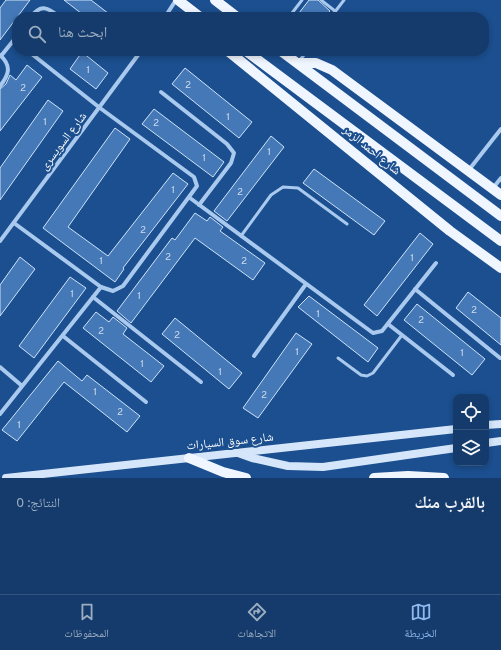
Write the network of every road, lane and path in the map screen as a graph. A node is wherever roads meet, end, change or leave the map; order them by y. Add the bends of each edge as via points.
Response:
1 (177, 0) edge
2 (215, 0) edge
3 (302, 0) edge
4 (321, 0) edge
5 (344, 0) edge
6 (335, 11) joint
7 (34, 12) edge
8 (54, 12) edge
9 (168, 12) edge
10 (193, 12) edge
11 (231, 12) edge
12 (293, 12) edge
13 (12, 44) edge
14 (1, 56) edge
15 (34, 56) edge
16 (137, 56) edge
17 (234, 56) edge
18 (253, 56) edge
19 (288, 56) edge
20 (303, 56) edge
21 (298, 63) junction
22 (0, 86) edge
23 (161, 92) dead end
24 (100, 108) junction
25 (501, 129) edge
26 (468, 171) junction
27 (501, 178) edge
28 (497, 192) edge
29 (190, 198) junction
30 (199, 205) junction
31 (501, 216) edge
32 (14, 223) junction
33 (347, 224) dead end
34 (241, 236) junction
35 (0, 241) edge
36 (501, 241) edge
37 (436, 263) dead end
38 (501, 268) edge
39 (306, 284) junction
40 (102, 287) junction
41 (415, 289) junction
42 (93, 297) junction
43 (388, 324) junction
44 (402, 335) junction
45 (63, 336) junction
46 (254, 356) dead end
47 (338, 358) dead end
48 (500, 358) edge
49 (0, 367) edge
50 (453, 375) dead end
51 (201, 382) dead end
52 (22, 385) junction
53 (146, 402) dead end
54 (0, 414) edge
55 (501, 424) edge
56 (489, 425) edge
57 (453, 429) edge
58 (501, 441) edge
59 (489, 443) edge
60 (453, 448) edge
61 (235, 452) junction
62 (189, 458) junction
63 (6, 478) edge
64 (246, 478) edge
65 (374, 478) edge
66 (444, 478) edge

1 - 9 street
1 - 10 main road
2 - 11 main road
3 - 12 lane
4 - 6 lane
5 - 6 lane
7 - 8 street via 42,8
13 - 14 street
14 - 22 street via 8,66 8,72 7,78
15 - 24 street
16 - 24 street, شارع السويسرى
17 - 38 main road, شارع احمد الزمر
18 - 36 main road
19 - 21 main road
20 - 21 lane
21 - 26 main road via 316,63 332,70
21 - 31 main road
23 - 30 street via 227,144 234,153 231,163
24 - 29 street via 194,177 197,186
24 - 32 street, شارع السويسرى
25 - 26 street
26 - 28 main road
27 - 28 street
29 - 30 street
29 - 40 street via 123,286 112,291
30 - 34 street
32 - 35 street, شارع السويسرى
32 - 40 street
33 - 34 lane via 298,188 291,186 283,187 272,195
34 - 39 street
37 - 41 street
39 - 43 street via 373,333 380,332
39 - 46 street
40 - 42 street
41 - 43 street
41 - 48 street
42 - 45 street
42 - 51 street
43 - 44 street
44 - 47 lane via 373,373 367,376 361,376
44 - 50 street
45 - 52 street
45 - 53 street
49 - 52 street
52 - 54 street
55 - 56 street
57 - 61 street, شارع سوق السيارات
58 - 59 street
60 - 61 street via 323,467 270,463
61 - 62 street, شارع سوق السيارات
62 - 63 street, شارع سوق السيارات
62 - 64 main road
65 - 66 main road

